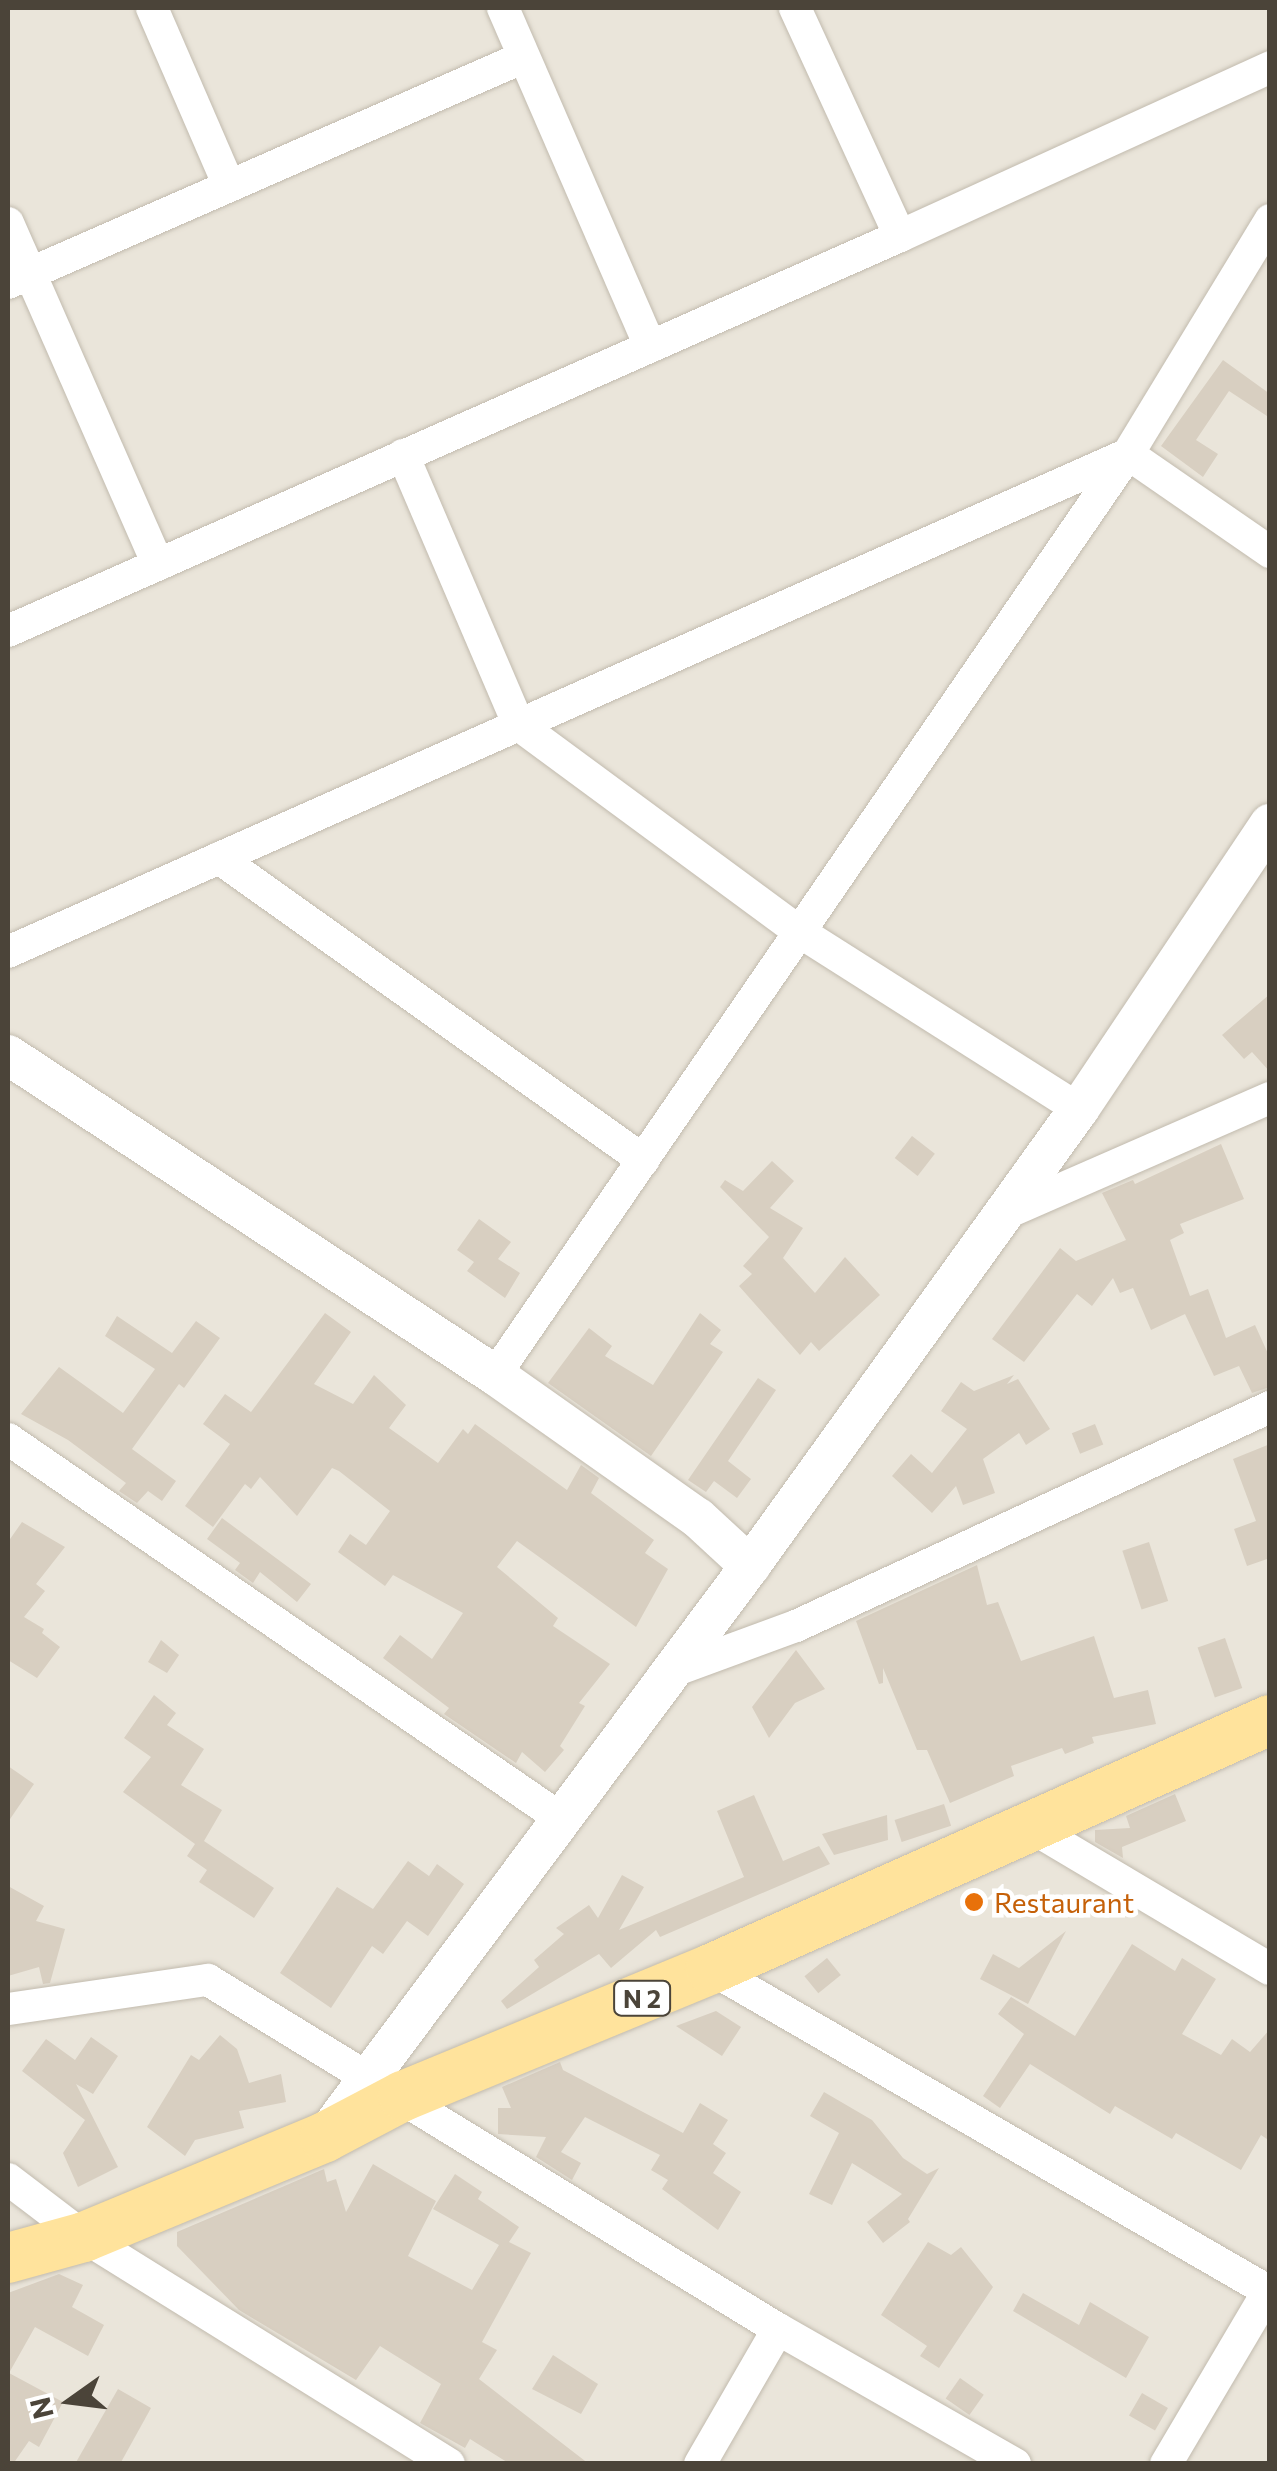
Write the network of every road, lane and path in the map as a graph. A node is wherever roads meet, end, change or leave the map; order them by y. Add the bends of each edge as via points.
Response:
1 (152, 8) edge
2 (503, 8) edge
3 (795, 8) edge
4 (524, 57) junction
5 (1270, 66) edge
6 (229, 186) junction
7 (1270, 220) edge
8 (8, 223) edge
9 (900, 236) junction
10 (19, 279) edge
11 (650, 346) junction
12 (1128, 454) junction
13 (403, 456) junction
14 (1270, 552) edge
15 (158, 564) junction
16 (8, 631) edge
17 (519, 725) junction
18 (1270, 824) edge
19 (219, 858) junction
20 (800, 932) junction
21 (8, 952) edge
22 (8, 1055) edge
23 (1270, 1098) edge
24 (1079, 1109) junction
25 (643, 1160) junction
26 (1002, 1215) junction
27 (495, 1375) junction
28 (1270, 1407) edge
29 (8, 1439) edge
30 (750, 1566) junction
31 (668, 1673) junction
32 (1270, 1720) edge
33 (560, 1818) junction
34 (1029, 1826) junction
35 (1270, 1968) edge
36 (711, 1969) junction
37 (8, 2010) edge
38 (386, 2087) junction
39 (8, 2179) edge
40 (84, 2237) junction
41 (8, 2258) edge
42 (1268, 2290) edge
43 (778, 2329) junction
44 (449, 2464) edge
45 (700, 2464) edge
46 (1015, 2464) edge
47 (1166, 2464) edge

1 - 6 street
2 - 4 street
3 - 9 street
4 - 6 street
4 - 11 street
5 - 9 street
6 - 10 street
7 - 12 street
8 - 10 street
9 - 11 street
10 - 15 street
11 - 13 street
12 - 14 street
12 - 17 street
12 - 20 street
13 - 15 street
13 - 17 street
15 - 16 street
17 - 19 street
17 - 20 street
18 - 24 street
19 - 21 street
19 - 25 street
20 - 24 street
20 - 25 street
22 - 27 street
23 - 26 street
24 - 26 street
25 - 27 street
26 - 30 street
27 - 30 street via 698,1518
28 - 31 street via 796,1626
29 - 33 street
30 - 31 street
31 - 33 street
32 - 34 main road, N 2
33 - 38 street
34 - 35 street
34 - 36 main road, N 2
36 - 38 main road, N 2
36 - 42 street
37 - 38 street via 208,1980
38 - 40 main road, N 2 via 325,2137
38 - 43 street
39 - 40 street
40 - 41 main road, N 2
40 - 44 street
42 - 47 street
43 - 45 street
43 - 46 street

